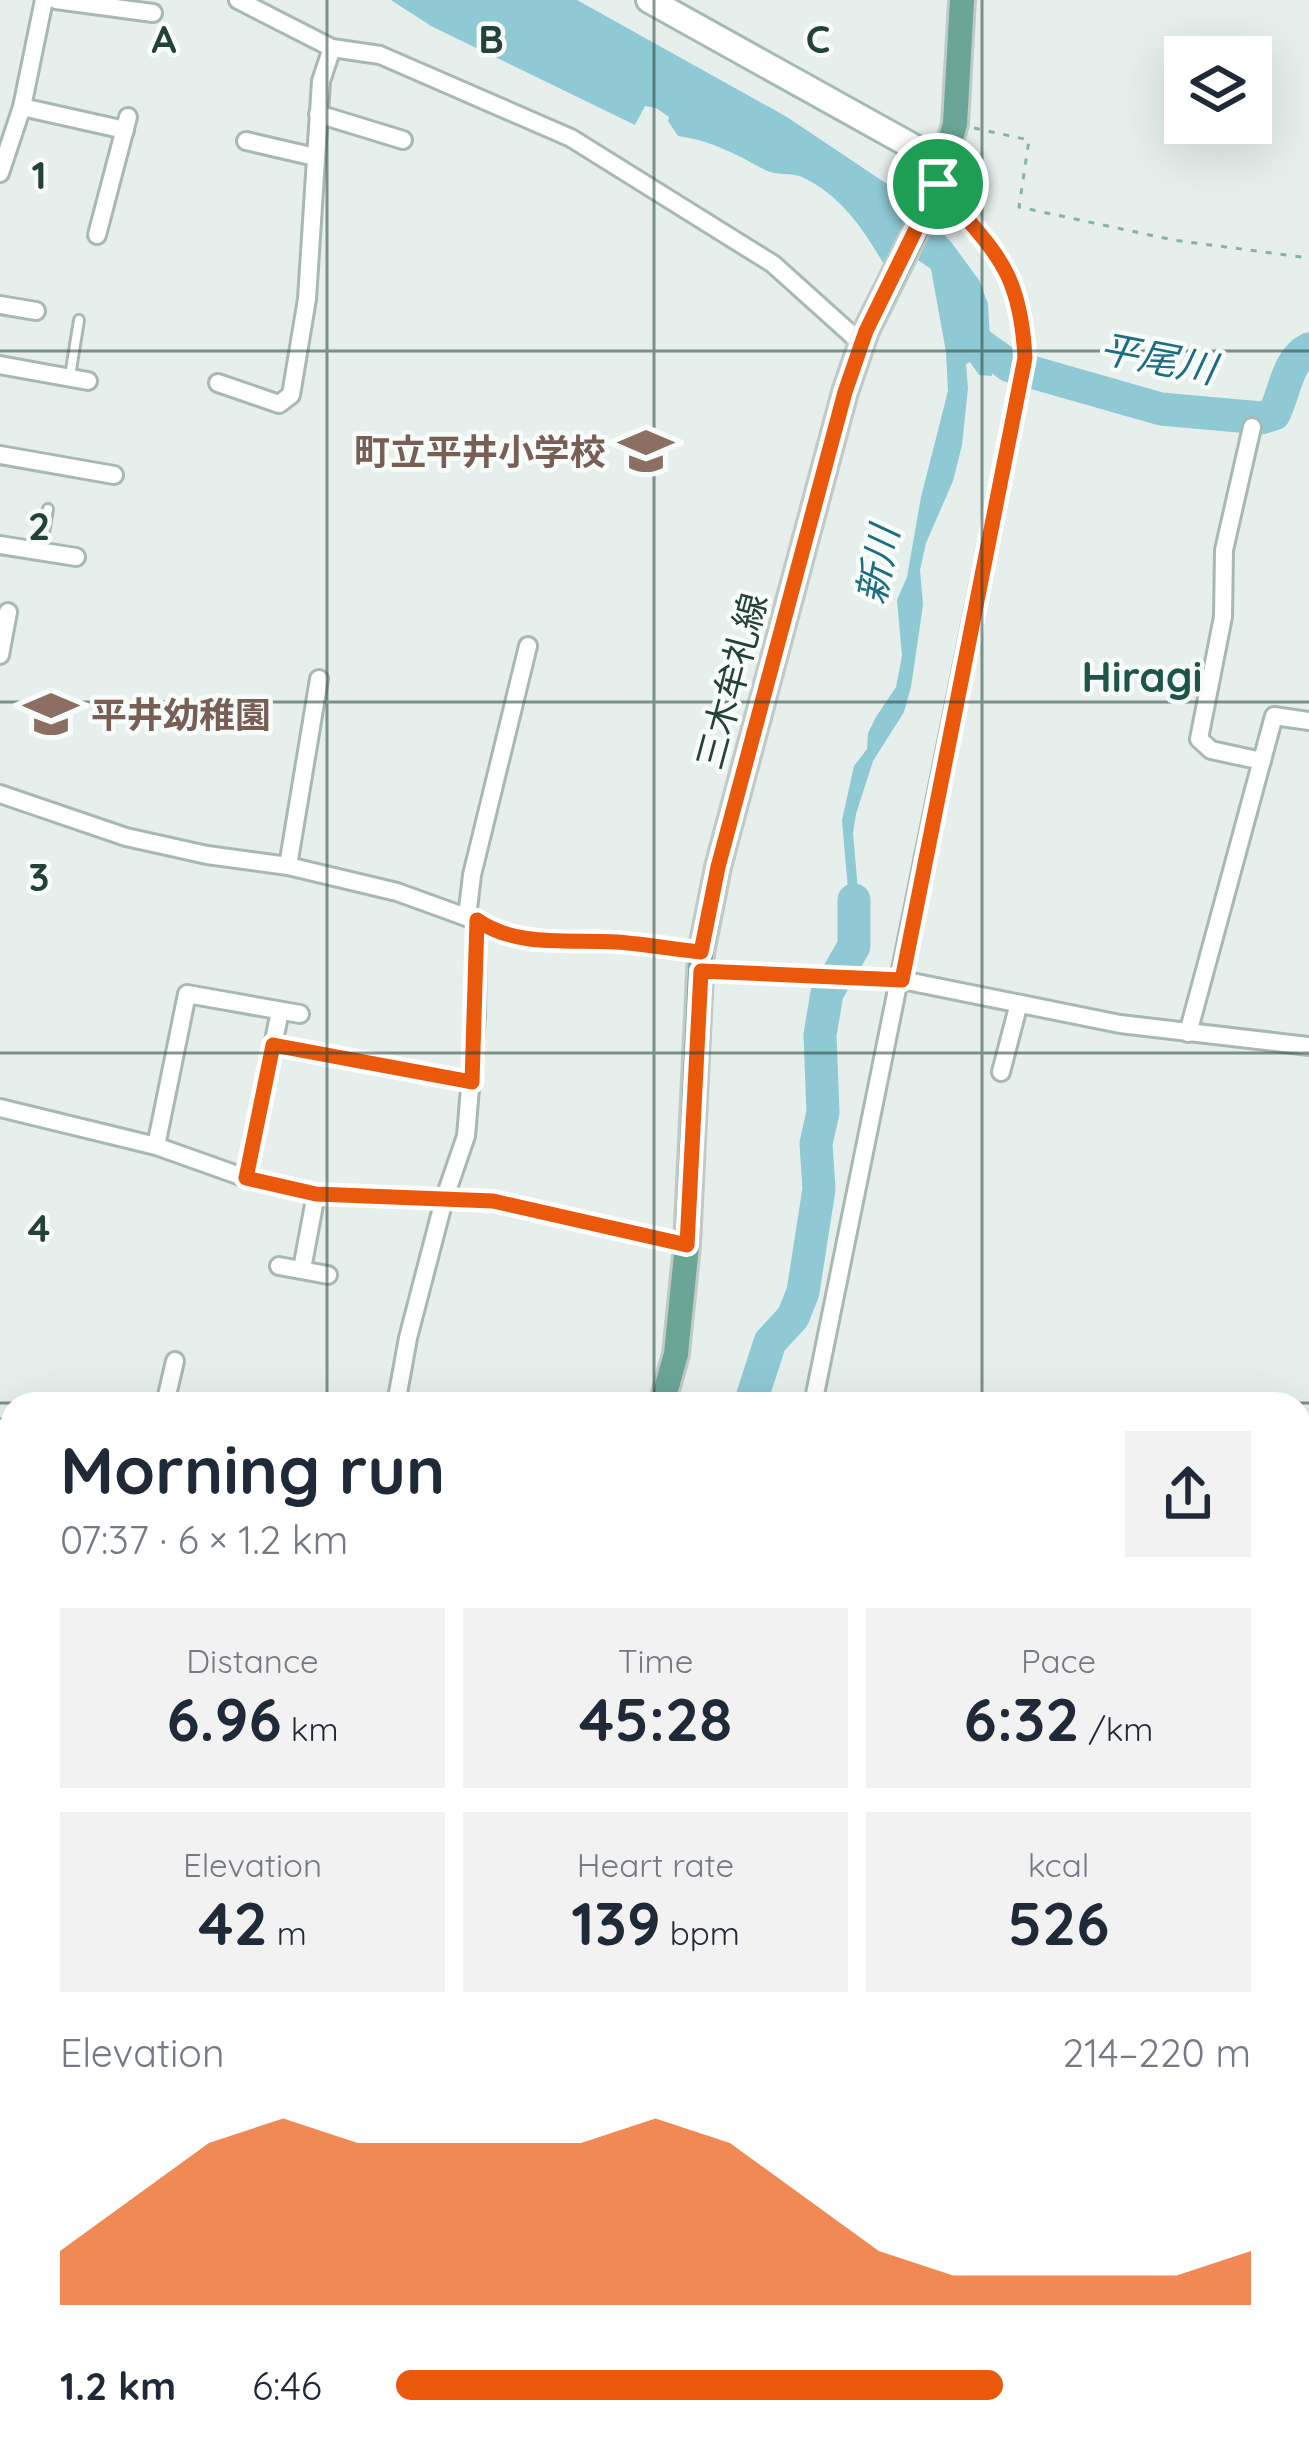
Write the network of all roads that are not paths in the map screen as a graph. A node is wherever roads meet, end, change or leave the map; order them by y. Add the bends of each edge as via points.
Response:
1 (44, 0) edge
2 (56, 0) edge
3 (238, 0) edge
4 (649, 0) edge
5 (962, 0) edge
6 (153, 13) dead end
7 (332, 48) junction
8 (22, 107) junction
9 (318, 114) junction
10 (403, 140) dead end
11 (246, 141) dead end
12 (315, 157) junction
13 (0, 173) edge
14 (939, 180) junction
15 (97, 235) dead end
16 (0, 305) edge
17 (36, 311) dead end
18 (79, 320) dead end
19 (864, 338) junction
20 (0, 365) edge
21 (79, 379) joint
22 (218, 383) dead end
23 (1252, 427) dead end
24 (0, 455) edge
25 (114, 476) dead end
26 (48, 509) dead end
27 (0, 544) edge
28 (40, 551) junction
29 (76, 557) dead end
30 (8, 612) dead end
31 (528, 646) dead end
32 (0, 655) edge
33 (319, 679) dead end
34 (1309, 721) edge
35 (1262, 761) junction
36 (0, 794) edge
37 (288, 866) junction
38 (472, 919) junction
39 (701, 962) junction
40 (895, 980) junction
41 (1018, 1006) junction
42 (280, 1011) junction
43 (299, 1014) dead end
44 (1188, 1033) junction
45 (273, 1045) junction
46 (1309, 1046) edge
47 (1001, 1072) dead end
48 (472, 1082) junction
49 (0, 1108) edge
50 (157, 1146) junction
51 (246, 1178) junction
52 (316, 1194) junction
53 (444, 1200) junction
54 (687, 1245) junction
55 (279, 1266) dead end
56 (302, 1269) junction
57 (328, 1275) dead end
58 (175, 1360) dead end
59 (168, 1392) edge
60 (398, 1392) edge
61 (665, 1392) edge
62 (815, 1392) edge

1 - 8 street
2 - 6 street
3 - 7 street
4 - 14 street
5 - 14 main road, 三木牟礼線 via 955,124
7 - 9 street
7 - 19 street via 380,55 572,138 773,264
8 - 13 street
8 - 15 street via 126,124
9 - 10 street
9 - 12 street
11 - 12 street
12 - 22 street via 307,299 291,395 279,404
14 - 19 main road, 三木牟礼線
14 - 40 street via 1005,267 1019,300 1025,358
16 - 17 street
18 - 21 lane
19 - 39 main road, 三木牟礼線 via 718,867
20 - 21 street
23 - 35 street via 1224,550 1223,616 1198,739 1211,750
24 - 25 street
26 - 28 lane
27 - 28 street
28 - 29 street
30 - 32 street
31 - 38 street via 472,875
33 - 37 street
34 - 35 street via 1274,716
35 - 44 street
36 - 37 street via 126,837
37 - 38 street
38 - 39 street via 526,939 616,942
38 - 48 street
39 - 40 street via 772,975
39 - 54 main road, 三木牟礼線
40 - 41 street
40 - 62 street
41 - 44 street
41 - 47 street
42 - 43 street
42 - 45 street
42 - 50 street via 187,994
44 - 46 street
45 - 48 street
45 - 51 street
48 - 53 street via 466,1136
49 - 50 street
50 - 51 street
51 - 52 street
52 - 53 street
52 - 56 street
53 - 54 street via 493,1201
53 - 60 street
54 - 61 main road, 三木牟礼線
55 - 56 street
56 - 57 street
58 - 59 street

